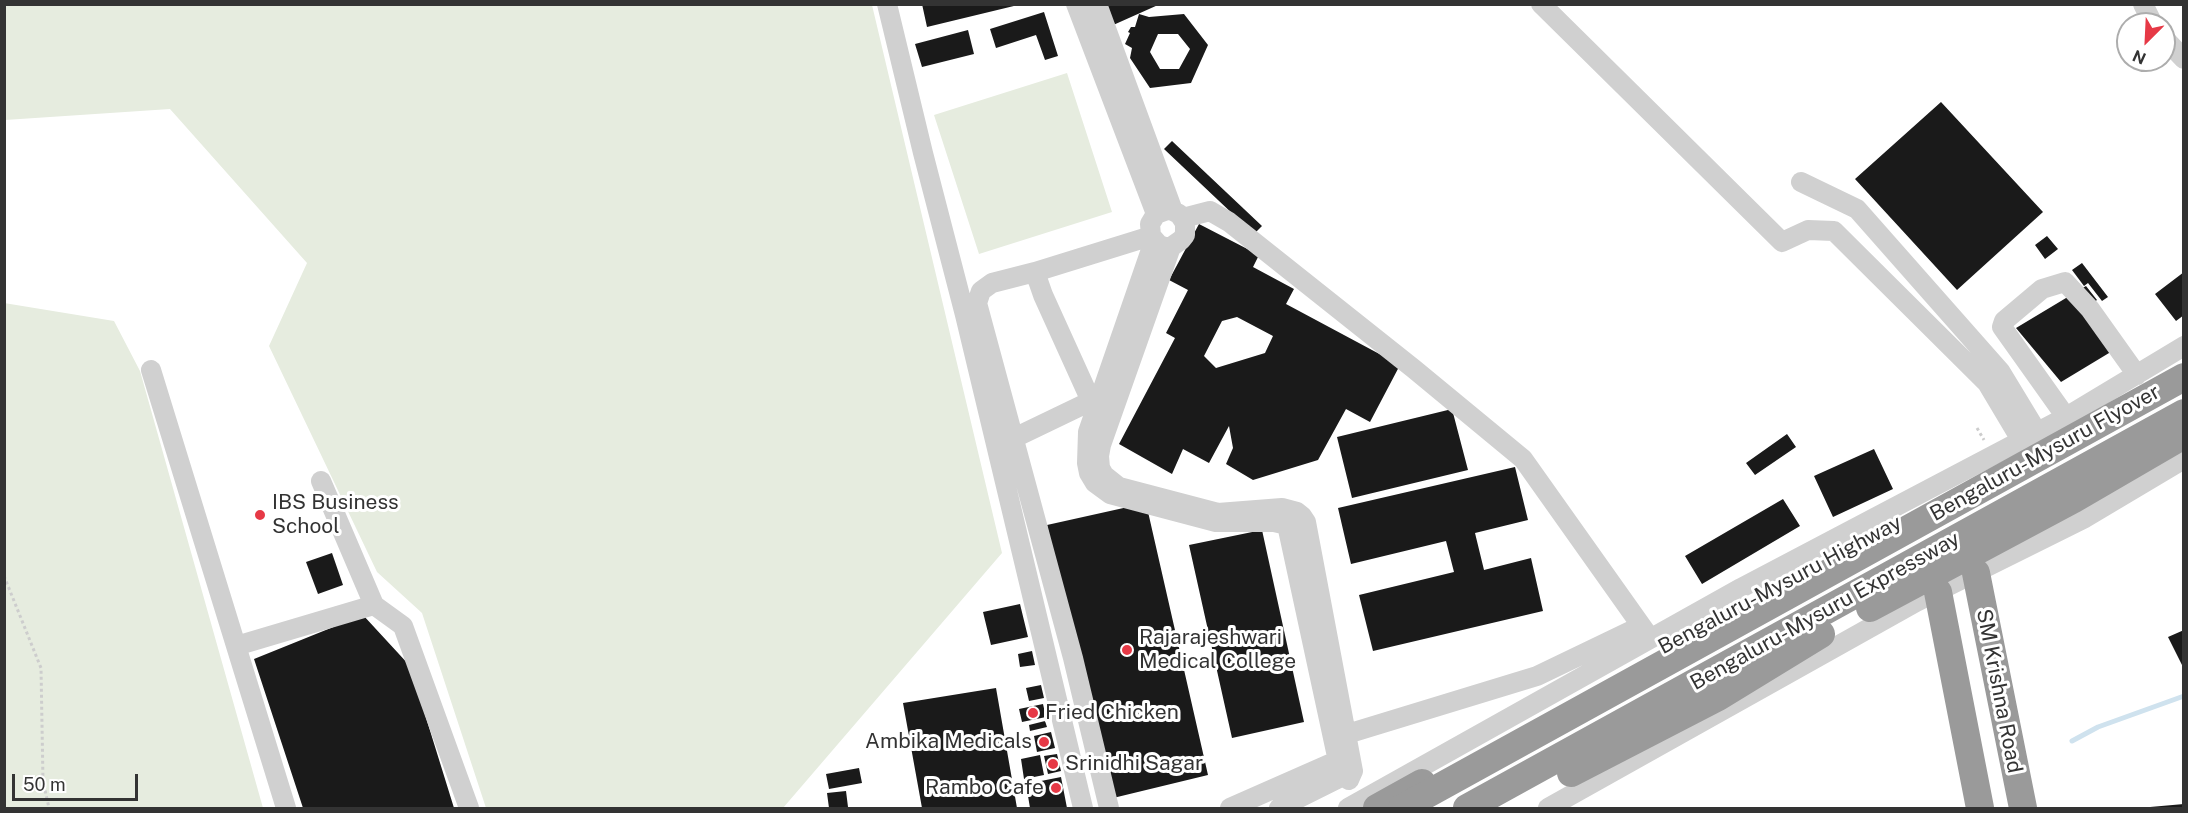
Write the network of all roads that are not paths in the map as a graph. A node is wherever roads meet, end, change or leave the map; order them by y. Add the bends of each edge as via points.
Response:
1 (887, 4) edge
2 (1076, 4) edge
3 (1097, 4) edge
4 (1541, 4) edge
5 (1801, 182) dead end
6 (1171, 214) junction
7 (1159, 241) junction
8 (1035, 272) junction
9 (2184, 346) edge
10 (2184, 362) edge
11 (151, 370) dead end
12 (2137, 375) junction
13 (2184, 377) edge
14 (1098, 412) junction
15 (2184, 413) edge
16 (2066, 417) junction
17 (2184, 435) edge
18 (2029, 436) junction
19 (1012, 439) junction
20 (2184, 459) edge
21 (321, 481) dead end
22 (1976, 573) junction
23 (1938, 592) junction
24 (374, 605) junction
25 (1645, 632) junction
26 (236, 646) junction
27 (1340, 736) junction
28 (1346, 765) junction
29 (1394, 802) edge
30 (286, 808) edge
31 (469, 808) edge
32 (1083, 808) edge
33 (1109, 808) edge
34 (1230, 808) edge
35 (1279, 808) edge
36 (1348, 808) edge
37 (1467, 808) edge
38 (1505, 808) edge
39 (1548, 808) edge
40 (1980, 808) edge
41 (2023, 808) edge

1 - 32 street
2 - 6 street
3 - 6 street
4 - 18 street via 1782,242 1808,230 1834,231 1987,383
5 - 18 street via 1857,209 2000,371
6 - 7 street via 1149,224
6 - 7 street via 1185,223 1185,235 1177,244
6 - 25 street via 1210,211 1230,222 1523,459
7 - 8 street
7 - 14 street
8 - 14 street
8 - 19 street via 992,284 981,291 977,303
9 - 12 street
10 - 29 highway, Bengaluru-Mysuru Highway via 1662,649
11 - 26 street
12 - 16 street
12 - 16 street via 2090,309 2065,282 2042,289 2002,327
13 - 29 highway, Bengaluru-Mysuru Flyover, bridge
14 - 19 street
14 - 27 street via 1086,442 1087,463 1095,483 1110,494 1217,518 1282,508 1297,512 1306,522
15 - 37 highway, Bengaluru-Mysuru Expressway
16 - 18 street
17 - 38 highway, Bengaluru-Mysuru Expressway via 2074,499 1826,630 1718,697
18 - 25 street
19 - 33 street via 1073,658
20 - 22 street, Bengaluru-Mysuru Expressway via 2085,518
21 - 24 street
22 - 23 street, Bengaluru-Mysuru Expressway
22 - 41 highway, SM Krishna Road
23 - 39 street, Bengaluru-Mysuru Expressway
23 - 40 highway, SM Krishna Road
24 - 26 street
24 - 31 street via 403,626
25 - 27 street via 1537,676
25 - 29 street
26 - 30 street
27 - 28 street
28 - 34 street
28 - 35 street
29 - 36 street

